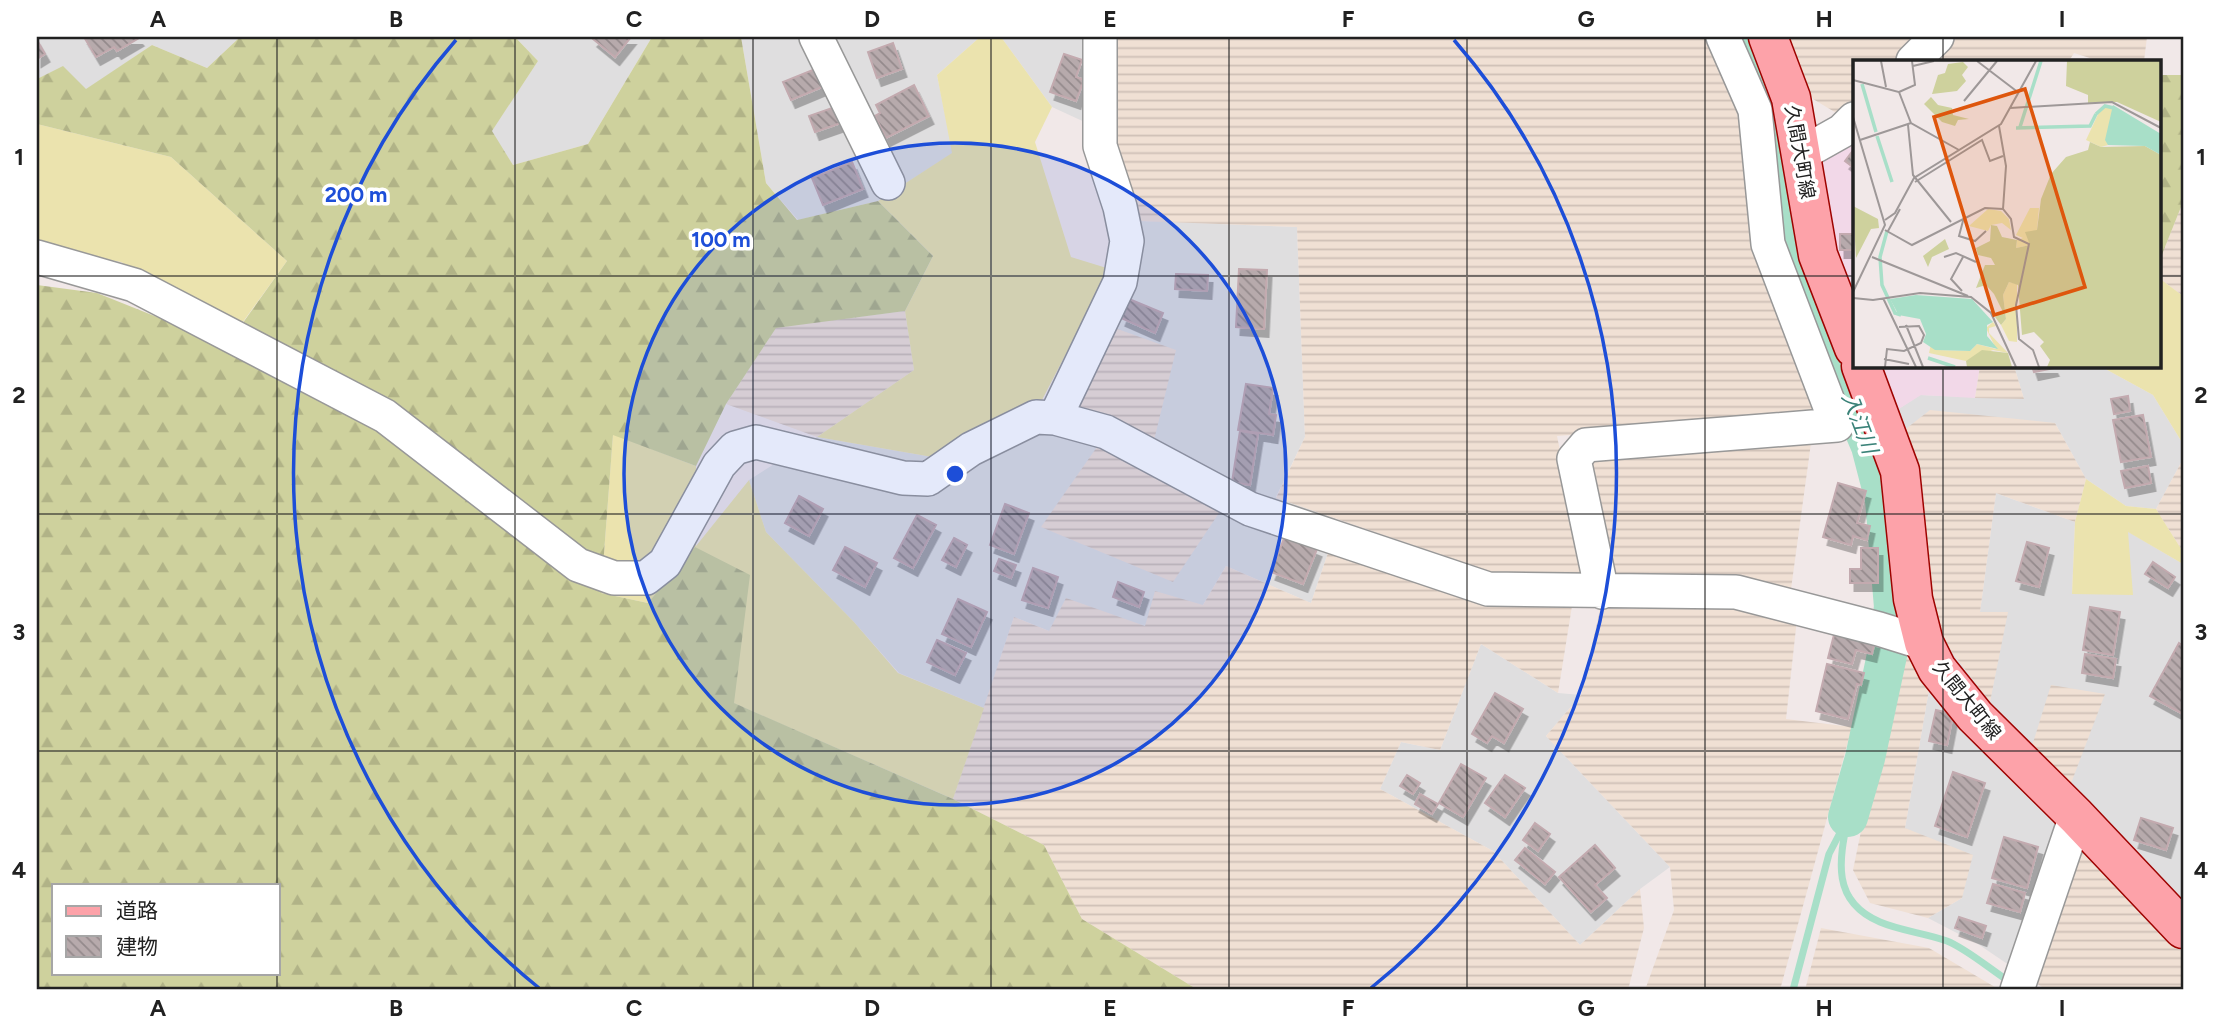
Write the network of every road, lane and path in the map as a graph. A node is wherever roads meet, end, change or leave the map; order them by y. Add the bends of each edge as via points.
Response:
1 (816, 37) edge
2 (1100, 37) edge
3 (1723, 37) edge
4 (1768, 37) edge
5 (1937, 37) edge
6 (1914, 60) edge
7 (1853, 120) edge
8 (1801, 154) junction
9 (888, 183) dead end
10 (37, 257) edge
11 (1853, 345) edge
12 (1862, 368) edge
13 (1055, 418) junction
14 (1602, 592) junction
15 (1901, 636) junction
16 (2076, 816) junction
17 (2183, 929) edge
18 (2021, 981) edge

1 - 9 street
2 - 13 street via 1100,146 1127,241 1120,282
3 - 14 street via 1755,110 1768,244 1837,425 1586,444 1574,459
4 - 8 main road, 久間大町線 via 1791,98
5 - 6 street
7 - 8 street
8 - 11 main road, 久間大町線 via 1818,255
10 - 13 street via 134,285 385,416 578,565 614,578 646,578 664,563 719,465 735,448 756,442 904,478 928,479 971,449 1036,417
12 - 15 main road, 久間大町線 via 1900,471 1913,599
13 - 14 street via 1106,432 1250,509 1418,567 1488,589
14 - 15 street via 1736,592
15 - 16 main road, 久間大町線 via 1937,668 1975,716
16 - 17 main road, 久間大町線
16 - 18 street

